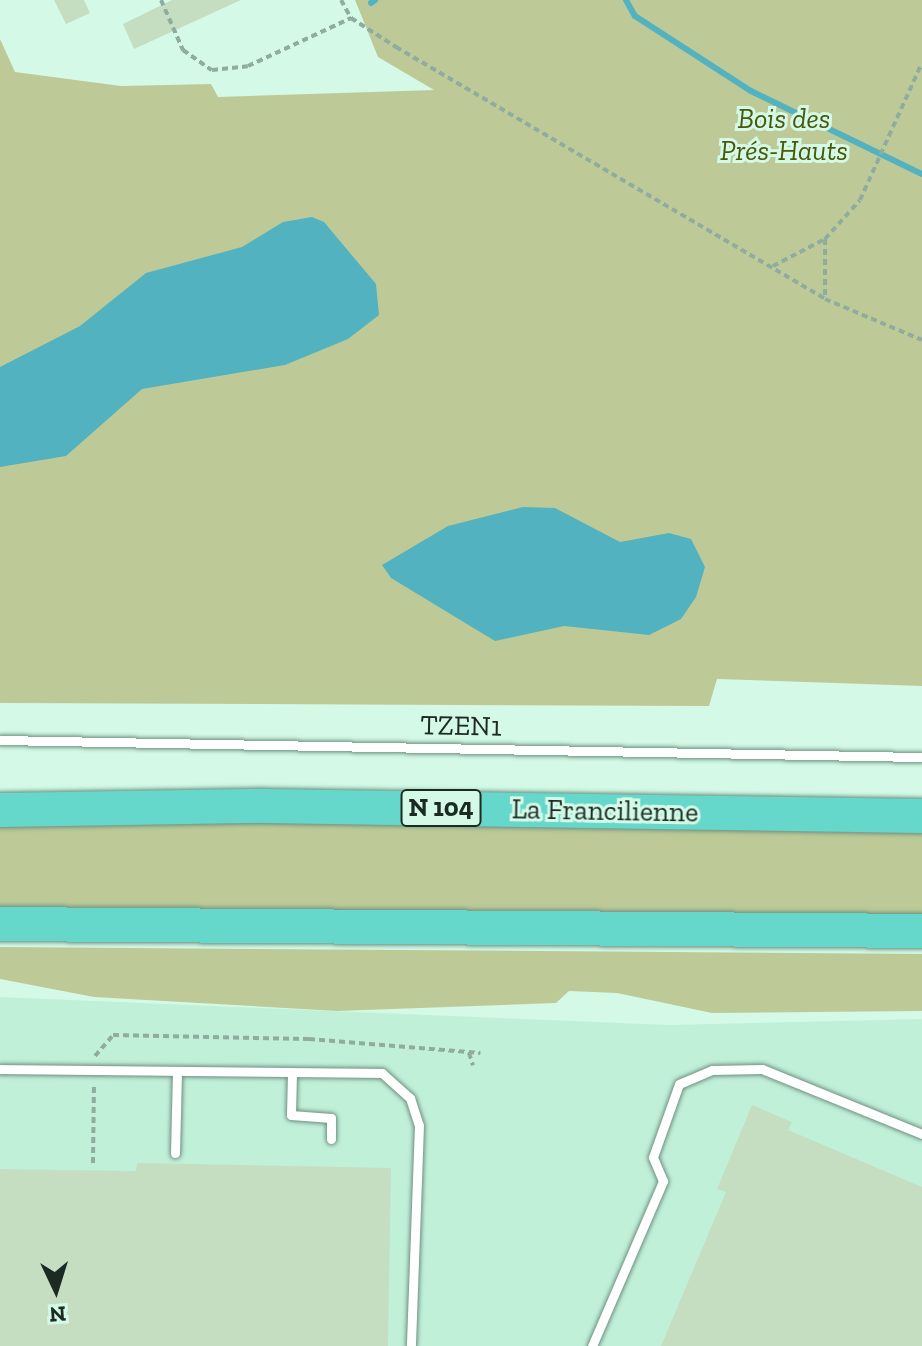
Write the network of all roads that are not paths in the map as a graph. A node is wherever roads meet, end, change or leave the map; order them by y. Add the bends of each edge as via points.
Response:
1 (0, 740) edge
2 (922, 757) edge
3 (0, 810) edge
4 (922, 816) edge
5 (0, 924) edge
6 (922, 931) edge
7 (0, 1069) edge
8 (177, 1073) junction
9 (292, 1073) junction
10 (922, 1134) edge
11 (331, 1139) dead end
12 (175, 1153) dead end
13 (411, 1346) edge
14 (592, 1346) edge

1 - 2 lane, TZEN1
3 - 4 highway, La Francilienne / N 104 via 264,806
5 - 6 highway
7 - 8 lane
8 - 9 lane
8 - 12 lane
9 - 11 lane via 291,1115 331,1118
9 - 13 lane via 382,1073 410,1098 419,1125
10 - 14 lane via 762,1069 712,1070 679,1084 653,1157 663,1181

